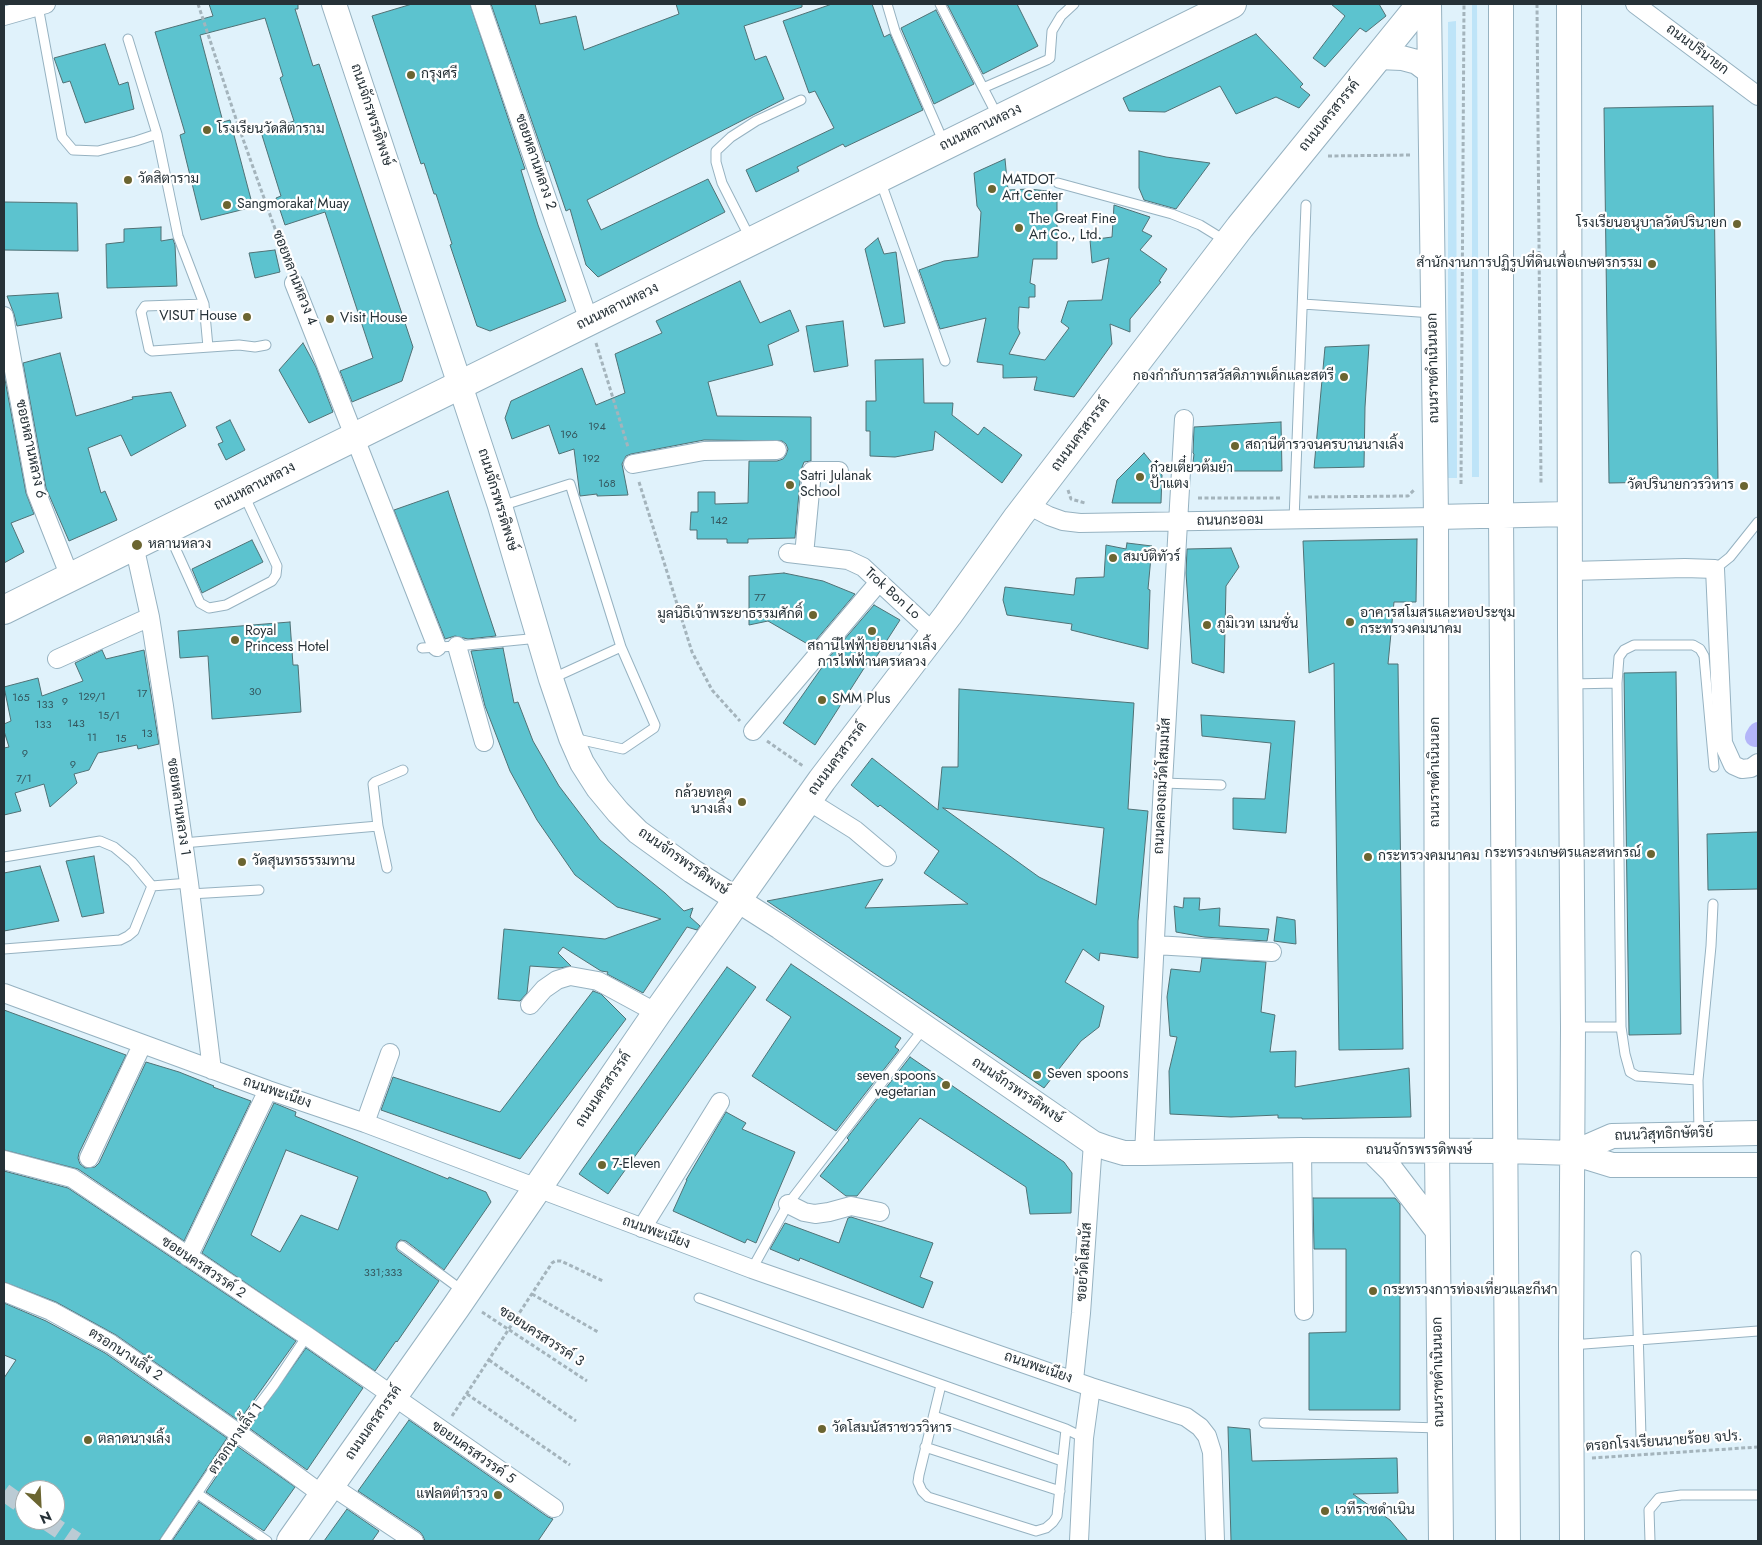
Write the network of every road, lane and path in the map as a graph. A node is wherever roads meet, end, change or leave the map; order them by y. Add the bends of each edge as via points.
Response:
1 (198, 4) edge
2 (334, 4) edge
3 (480, 4) edge
4 (887, 4) edge
5 (940, 4) edge
6 (1074, 4) edge
7 (1232, 4) edge
8 (1421, 4) edge
9 (1429, 4) edge
10 (1464, 4) edge
11 (1501, 4) edge
12 (1537, 4) edge
13 (1569, 4) edge
14 (1635, 4) edge
15 (42, 5) edge
16 (4, 16) edge
17 (128, 38) dead end
18 (1378, 57) junction
19 (1429, 71) junction
20 (983, 88) junction
21 (1758, 96) edge
22 (801, 100) dead end
23 (1000, 118) junction
24 (157, 134) junction
25 (945, 145) junction
26 (1420, 155) dead end
27 (1325, 156) dead end
28 (879, 178) junction
29 (1058, 183) dead end
30 (1306, 205) dead end
31 (752, 241) junction
32 (1228, 243) junction
33 (294, 283) joint
34 (204, 304) junction
35 (1303, 304) junction
36 (1433, 313) junction
37 (4, 316) edge
38 (589, 321) junction
39 (266, 345) dead end
40 (208, 347) junction
41 (944, 361) dead end
42 (460, 385) junction
43 (1184, 419) dead end
44 (356, 436) junction
45 (777, 450) dead end
46 (633, 464) junction
47 (839, 471) dead end
48 (1420, 484) dead end
49 (1461, 484) dead end
50 (1541, 484) dead end
51 (243, 492) junction
52 (1180, 498) junction
53 (1295, 498) junction
54 (1028, 504) junction
55 (500, 506) junction
56 (1569, 514) junction
57 (1502, 516) junction
58 (1436, 517) junction
59 (1294, 520) junction
60 (1179, 522) junction
61 (1758, 522) edge
62 (167, 530) junction
63 (134, 545) junction
64 (1715, 569) junction
65 (1570, 571) junction
66 (70, 577) junction
67 (879, 582) junction
68 (6, 602) edge
69 (150, 617) junction
70 (934, 633) junction
71 (539, 638) junction
72 (458, 646) junction
73 (430, 647) joint
74 (621, 647) junction
75 (57, 659) dead end
76 (551, 679) junction
77 (1617, 683) junction
78 (1571, 684) junction
79 (753, 732) junction
80 (571, 738) junction
81 (484, 742) dead end
82 (1758, 764) edge
83 (1714, 767) dead end
84 (403, 770) dead end
85 (1163, 783) junction
86 (1221, 784) dead end
87 (815, 790) junction
88 (378, 826) junction
89 (183, 843) junction
90 (4, 857) edge
91 (887, 857) dead end
92 (387, 868) dead end
93 (152, 886) junction
94 (189, 888) junction
95 (259, 890) dead end
96 (738, 900) junction
97 (1713, 904) dead end
98 (1155, 945) junction
99 (4, 949) edge
100 (1272, 952) dead end
101 (4, 993) edge
102 (530, 1005) dead end
103 (657, 1013) junction
104 (1621, 1027) junction
105 (924, 1028) junction
106 (1573, 1028) junction
107 (142, 1045) junction
108 (390, 1053) dead end
109 (212, 1070) junction
110 (1698, 1080) junction
111 (268, 1090) junction
112 (720, 1102) dead end
113 (365, 1123) junction
114 (1699, 1133) junction
115 (1758, 1133) edge
116 (1093, 1143) junction
117 (1302, 1150) junction
118 (1372, 1151) junction
119 (1437, 1151) junction
120 (1506, 1151) junction
121 (1572, 1153) junction
122 (1144, 1154) junction
123 (89, 1158) dead end
124 (4, 1160) edge
125 (1758, 1165) edge
126 (536, 1188) junction
127 (788, 1204) junction
128 (880, 1212) dead end
129 (642, 1228) junction
130 (1437, 1230) junction
131 (402, 1246) dead end
132 (1636, 1256) dead end
133 (188, 1257) junction
134 (752, 1269) junction
135 (602, 1281) dead end
136 (4, 1292) edge
137 (532, 1294) junction
138 (699, 1298) dead end
139 (474, 1302) junction
140 (1304, 1311) dead end
141 (509, 1330) junction
142 (1758, 1331) edge
143 (598, 1332) dead end
144 (307, 1336) junction
145 (1638, 1340) junction
146 (1571, 1345) junction
147 (489, 1360) junction
148 (1074, 1380) junction
149 (587, 1381) dead end
150 (942, 1385) junction
151 (1091, 1387) junction
152 (467, 1394) junction
153 (393, 1397) junction
154 (934, 1416) junction
155 (576, 1420) dead end
156 (1264, 1423) dead end
157 (1440, 1428) junction
158 (1066, 1429) junction
159 (441, 1430) junction
160 (238, 1433) junction
161 (1641, 1436) dead end
162 (1084, 1438) junction
163 (925, 1447) junction
164 (1758, 1447) edge
165 (1572, 1459) junction
166 (1062, 1461) junction
167 (570, 1465) dead end
168 (327, 1490) junction
169 (1060, 1492) junction
170 (198, 1494) junction
171 (1758, 1495) edge
172 (554, 1508) dead end
173 (165, 1541) edge
174 (267, 1541) edge
175 (291, 1541) edge
176 (414, 1541) edge
177 (1079, 1541) edge
178 (1215, 1541) edge
179 (1441, 1541) edge
180 (1508, 1541) edge
181 (1572, 1541) edge
182 (1650, 1541) edge

1 - 33 path, ซอยหลานหลวง 4
2 - 42 main road, ถนนจักรพรรดิพงษ์
3 - 38 street, ซอยหลานหลวง 2
4 - 25 lane via 895,31
5 - 20 lane
6 - 20 lane via 1052,31 1050,58
7 - 23 main road, ถนนหลานหลวง
8 - 18 main road, ถนนนครสวรรค์
9 - 19 main road, ถนนราชดำเนินนอก
10 - 49 path
11 - 57 main road
12 - 50 path
13 - 56 main road
14 - 21 street, ถนนปรินายก
15 - 16 street
15 - 24 lane via 62,137 73,150 98,150
17 - 24 lane
18 - 19 main road via 1417,62
18 - 32 main road, ถนนนครสวรรค์
19 - 36 main road, ถนนราชดำเนินนอก
20 - 23 lane
22 - 31 lane via 756,121 731,137 716,152 722,183
23 - 25 main road, ถนนหลานหลวง
24 - 34 lane via 178,236
25 - 28 main road, ถนนหลานหลวง
26 - 27 path
28 - 31 main road, ถนนหลานหลวง
28 - 41 lane
29 - 32 lane via 1172,214 1200,225
30 - 35 lane
31 - 38 main road, ถนนหลานหลวง
32 - 54 main road, ถนนนครสวรรค์
33 - 44 street, ซอยหลานหลวง 4
34 - 40 lane
34 - 40 lane via 145,306 141,312 147,343 152,351
35 - 36 lane
35 - 53 lane
36 - 58 main road, ถนนราชดำเนินนอก
37 - 66 street, ซอยหลานหลวง 6 via 36,491
38 - 42 main road, ถนนหลานหลวง
38 - 46 path
39 - 40 lane
42 - 44 main road, ถนนหลานหลวง
42 - 55 main road, ถนนจักรพรรดิพงษ์
43 - 52 street, ถนนคลองถมวัดโสมมนัส
44 - 51 main road, ถนนหลานหลวง
44 - 73 street, ซอยหลานหลวง 4
45 - 46 street via 704,450
46 - 79 path via 692,652 712,690
47 - 67 street, Trok Bon Lo via 812,471 796,554 848,560 863,567
48 - 53 path via 1408,496
51 - 62 main road, ถนนหลานหลวง
51 - 62 lane via 277,566 276,575 226,605 209,608 200,603
52 - 53 path
52 - 60 street, ถนนคลองถมวัดโสมมนัส
53 - 59 lane
54 - 60 street, ถนนกะออม via 1063,521
54 - 70 main road, ถนนนครสวรรค์
55 - 71 main road, ถนนจักรพรรดิพงษ์
55 - 74 lane via 570,484
56 - 57 main road
56 - 65 main road
57 - 58 main road
57 - 120 main road
58 - 59 street, ถนนกะออม
58 - 119 main road, ถนนราชดำเนินนอก
59 - 60 street, ถนนกะออม
60 - 85 street, ถนนคลองถมวัดโสมมนัส
61 - 64 lane via 1730,557
62 - 63 main road, ถนนหลานหลวง
63 - 66 main road, ถนนหลานหลวง
63 - 69 street, ซอยหลานหลวง 1
64 - 65 street
64 - 82 street via 1723,744 1733,765 1742,769
65 - 78 main road
66 - 68 main road, ถนนหลานหลวง
67 - 70 street, Trok Bon Lo
67 - 79 street
69 - 75 street
69 - 89 street, ซอยหลานหลวง 1
70 - 87 main road, ถนนนครสวรรค์
71 - 72 lane
71 - 76 main road, ถนนจักรพรรดิพงษ์
72 - 73 lane
72 - 81 street
74 - 76 lane
74 - 80 lane via 654,727 623,749
76 - 80 main road, ถนนจักรพรรดิพงษ์
77 - 78 lane
77 - 83 lane via 1620,658 1624,650 1634,645 1693,646 1700,649 1704,656
77 - 104 lane
78 - 106 main road
79 - 87 path
80 - 96 main road, ถนนจักรพรรดิพงษ์ via 598,788 638,832
84 - 88 lane via 373,784
85 - 86 lane
85 - 98 street, ถนนคลองถมวัดโสมมนัส
87 - 91 street
87 - 96 main road, ถนนนครสวรรค์
88 - 89 lane
88 - 92 lane
89 - 94 street, ซอยหลานหลวง 1
90 - 93 lane via 100,841 114,847 132,862
93 - 94 lane
93 - 99 lane via 134,931 120,940
94 - 95 lane
94 - 109 street, ซอยหลานหลวง 1
96 - 103 main road, ถนนนครสวรรค์
96 - 105 main road, ถนนจักรพรรดิพงษ์
97 - 110 lane
98 - 100 street
98 - 122 street, ถนนคลองถมวัดโสมมนัส
101 - 107 street, ถนนพะเนียง
102 - 103 street via 544,989 570,976 598,981
103 - 126 main road, ถนนนครสวรรค์
104 - 106 lane
104 - 110 lane via 1630,1072 1637,1076
105 - 116 main road, ถนนจักรพรรดิพงษ์
105 - 127 lane
106 - 121 main road
107 - 109 street, ถนนพะเนียง
107 - 123 street
108 - 113 street
109 - 111 street, ถนนพะเนียง
110 - 114 lane
111 - 113 street, ถนนพะเนียง
111 - 133 street
112 - 129 street
113 - 126 street, ถนนพะเนียง
114 - 115 main road, ถนนวิสุทธิกษัตริย์
114 - 121 main road, ถนนวิสุทธิกษัตริย์ via 1612,1136
116 - 122 main road, ถนนจักรพรรดิพงษ์ via 1124,1153
116 - 148 street, ซอยวัดโสมนัส
117 - 118 main road, ถนนจักรพรรดิพงษ์
117 - 122 main road, ถนนจักรพรรดิพงษ์
117 - 140 street
118 - 119 main road, ถนนจักรพรรดิพงษ์
118 - 130 main road via 1392,1171
119 - 120 main road, ถนนจักรพรรดิพงษ์
119 - 130 main road, ถนนราชดำเนินนอก
120 - 121 main road, ถนนวิสุทธิกษัตริย์
120 - 180 main road
121 - 125 main road, ถนนวิสุทธิกษัตริย์ via 1612,1165
121 - 146 main road
124 - 133 street, ซอยนครสวรรค์ 2 via 72,1178
126 - 129 street, ถนนพะเนียง
126 - 139 main road, ถนนนครสวรรค์
127 - 128 street via 815,1214 851,1206
127 - 134 lane
129 - 134 street, ถนนพะเนียง
130 - 157 main road, ถนนราชดำเนินนอก
131 - 139 lane
132 - 145 lane
133 - 144 street, ซอยนครสวรรค์ 2
134 - 148 street, ถนนพะเนียง
135 - 137 path via 555,1261
136 - 160 street, ตรอกนางเลิ้ง 2 via 51,1311 111,1344
137 - 141 path
137 - 143 path
138 - 150 lane
139 - 141 path, ซอยนครสวรรค์ 3
139 - 153 main road, ถนนนครสวรรค์
141 - 147 path
141 - 149 path, ซอยนครสวรรค์ 3
142 - 145 lane
144 - 153 street, ซอยนครสวรรค์ 2
144 - 160 lane, ตรอกนางเลิ้ง 1
145 - 146 lane
145 - 161 lane
146 - 165 main road
147 - 152 path
147 - 155 path
148 - 151 street, ถนนพะเนียง
150 - 154 lane
150 - 158 lane
151 - 162 street
151 - 178 street, ถนนพะเนียง via 1186,1417 1207,1436 1212,1452
152 - 159 path
152 - 167 path
153 - 159 street, ซอยนครสวรรค์ 5
153 - 168 main road, ถนนนครสวรรค์
154 - 163 lane
154 - 166 lane
156 - 157 lane
157 - 179 main road, ถนนราชดำเนินนอก
158 - 162 lane
158 - 166 lane
159 - 172 street, ซอยนครสวรรค์ 5
160 - 168 street, ตรอกนางเลิ้ง 2
160 - 170 lane, ตรอกนางเลิ้ง 1
162 - 177 street
163 - 169 lane
163 - 169 lane via 918,1482 928,1497 1036,1531 1046,1528 1057,1516
164 - 165 path, ตรอกโรงเรียนนายร้อย จปร.
165 - 181 main road
166 - 169 lane
168 - 175 main road, ถนนนครสวรรค์
168 - 176 street, ตรอกนางเลิ้ง 2
170 - 173 lane, ตรอกนางเลิ้ง 1
170 - 174 lane
171 - 182 lane via 1659,1498 1649,1510

